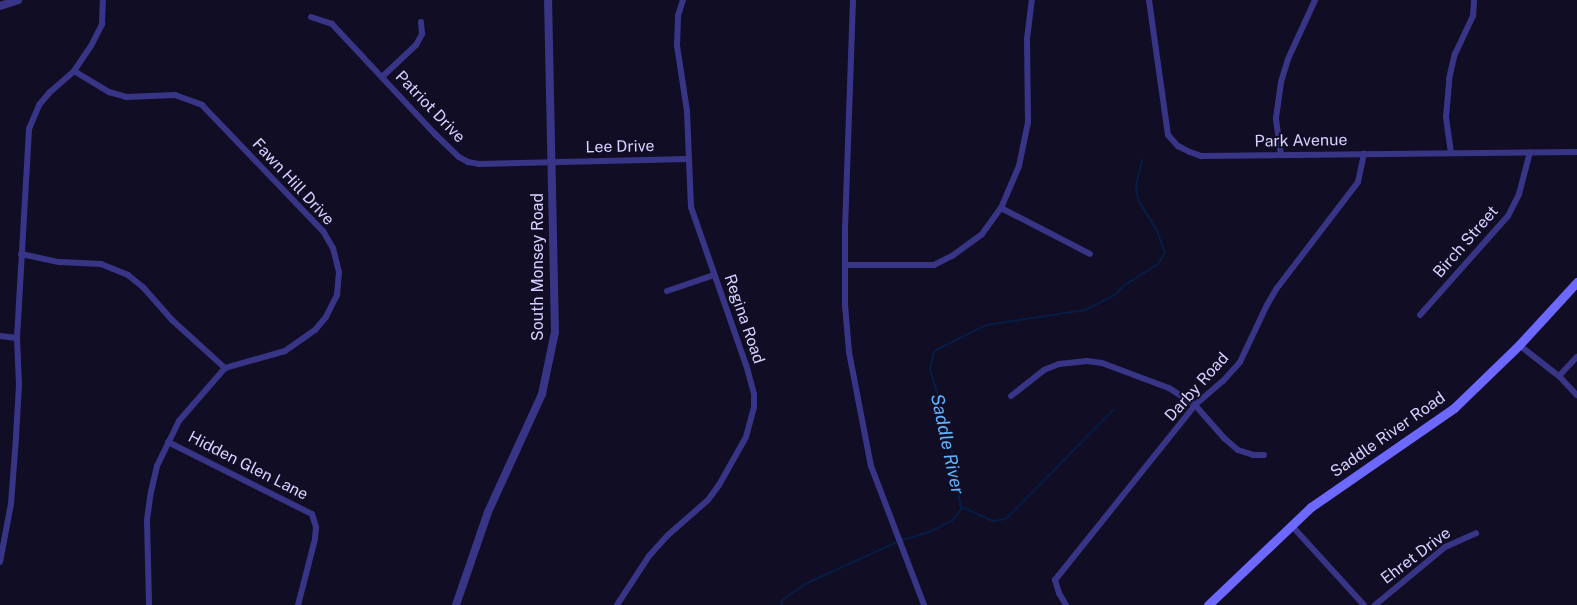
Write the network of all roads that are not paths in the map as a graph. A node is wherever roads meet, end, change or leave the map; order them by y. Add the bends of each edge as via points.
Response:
1 (18, 0) edge
2 (103, 0) edge
3 (548, 0) edge
4 (683, 0) edge
5 (853, 0) edge
6 (1032, 0) edge
7 (1148, 0) edge
8 (1315, 0) edge
9 (1474, 0) edge
10 (0, 6) edge
11 (311, 17) dead end
12 (421, 22) dead end
13 (74, 71) junction
14 (382, 77) junction
15 (1530, 152) junction
16 (1577, 152) edge
17 (1451, 153) junction
18 (1364, 154) junction
19 (1281, 155) junction
20 (688, 159) junction
21 (552, 162) junction
22 (1002, 208) junction
23 (21, 254) junction
24 (1090, 254) dead end
25 (845, 265) junction
26 (714, 275) junction
27 (1577, 282) edge
28 (667, 291) dead end
29 (1420, 315) dead end
30 (0, 336) edge
31 (17, 338) junction
32 (1519, 345) junction
33 (1577, 357) edge
34 (225, 368) junction
35 (1559, 376) junction
36 (1577, 395) edge
37 (1011, 396) dead end
38 (1195, 405) junction
39 (168, 442) junction
40 (1264, 454) dead end
41 (1292, 526) junction
42 (1476, 533) dead end
43 (0, 562) edge
44 (149, 605) edge
45 (298, 605) edge
46 (456, 605) edge
47 (617, 605) edge
48 (924, 605) edge
49 (1066, 605) edge
50 (1208, 605) edge
51 (1364, 605) edge
52 (1375, 605) edge

1 - 10 street
2 - 13 street via 102,24
3 - 21 street, South Monsey Road
4 - 20 street, Regina Road via 678,16 677,46 687,111
5 - 25 street
6 - 22 street via 1027,39 1028,122 1019,166
7 - 19 street, Park Avenue via 1168,135 1178,146 1201,156
8 - 19 street via 1281,82 1276,118
9 - 17 street via 1473,16 1449,79 1446,118
11 - 14 street, Patriot Drive via 332,24
12 - 14 street via 422,34 416,45
13 - 23 street via 39,105 29,129
13 - 34 street, Fawn Hill Drive via 109,92 126,97 175,95 202,105 323,232 333,248 339,272 336,295 326,317 315,330 285,351
14 - 21 street, Patriot Drive via 459,157 479,164
15 - 16 street, Park Avenue
15 - 17 street, Park Avenue
15 - 29 street, Birch Street via 1519,194 1508,216
17 - 18 street, Park Avenue
18 - 19 street, Park Avenue
18 - 38 street, Darby Road via 1358,182 1277,288 1240,362
20 - 21 street, Lee Drive
20 - 26 street, Regina Road via 691,207
21 - 46 street, South Monsey Road via 555,332 548,368 542,394 488,512
22 - 24 street
22 - 25 street via 982,234 952,256 934,264
23 - 31 street
23 - 34 street via 60,262 101,264 128,275
25 - 48 street via 850,352 871,466
26 - 28 street
26 - 47 street, Regina Road via 754,394 746,437 708,500 649,556
27 - 32 main road, Saddle River Road
30 - 31 street
31 - 43 street via 19,385 11,504
32 - 35 street
32 - 41 main road, Saddle River Road via 1454,408 1311,507
33 - 35 street
34 - 39 street via 179,421
35 - 36 street
37 - 38 street via 1044,370 1058,364 1087,361 1153,380
38 - 40 street via 1238,450 1253,455
38 - 49 street, Darby Road via 1055,580
39 - 44 street via 150,491 147,520
39 - 45 street, Hidden Glen Lane via 312,514 315,539
41 - 50 main road, Saddle River Road
41 - 51 street
42 - 52 street, Ehret Drive via 1445,547

